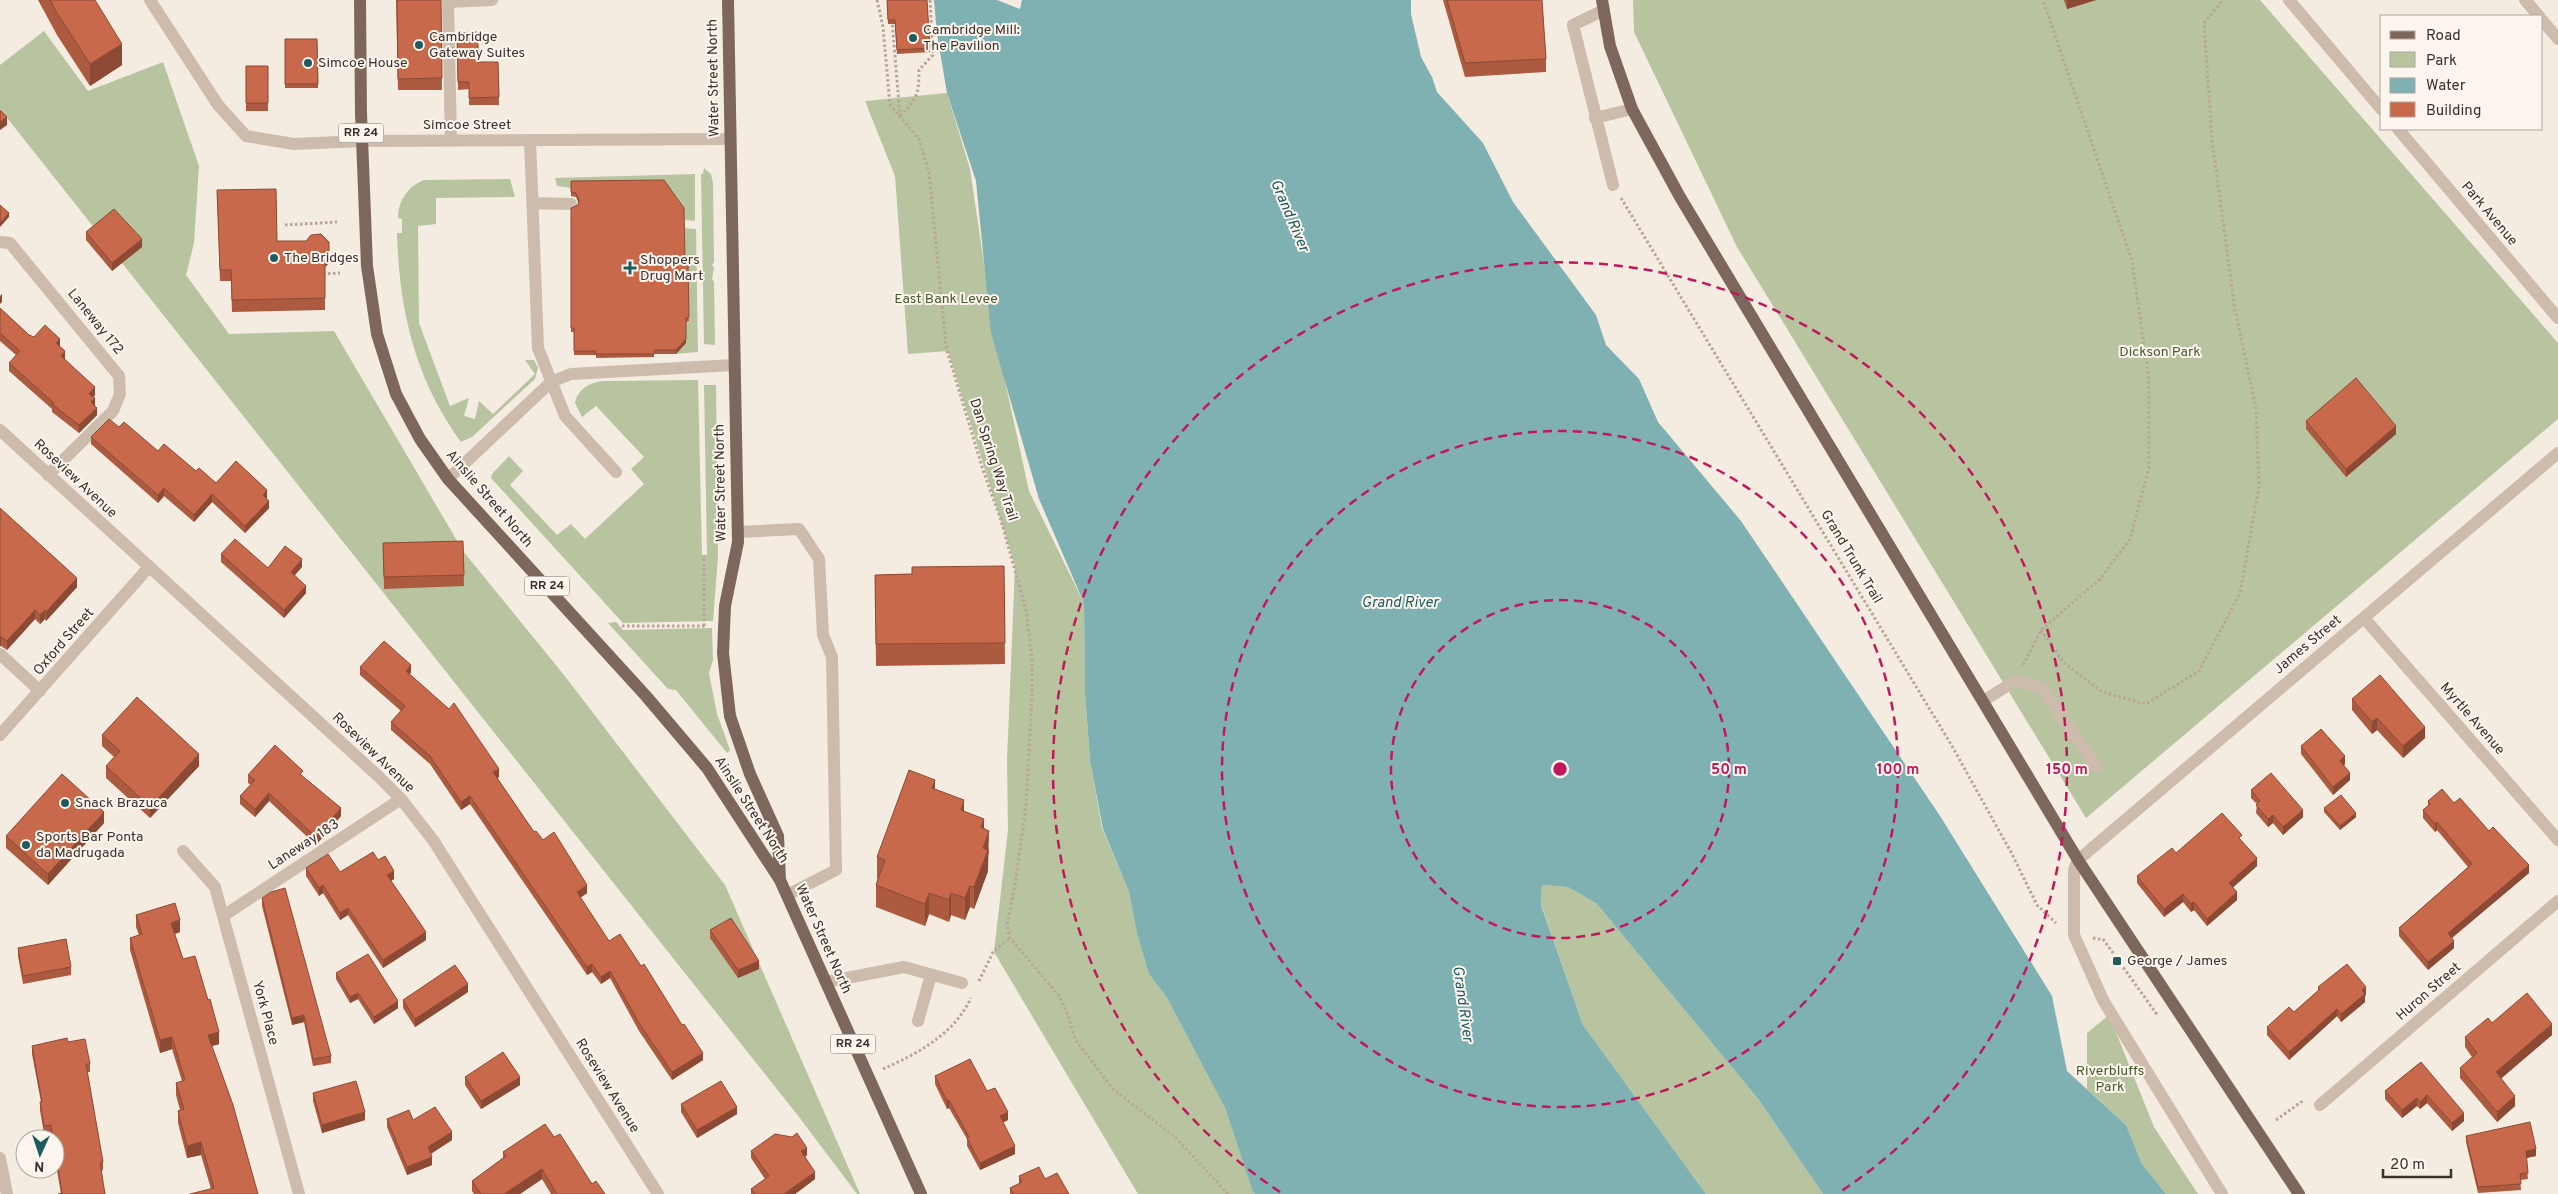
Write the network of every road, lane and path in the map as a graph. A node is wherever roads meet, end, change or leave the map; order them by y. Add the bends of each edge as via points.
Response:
1 (150, 0) edge
2 (360, 0) edge
3 (492, 0) edge
4 (728, 0) edge
5 (877, 0) edge
6 (930, 0) edge
7 (2043, 0) edge
8 (2223, 0) edge
9 (2289, 0) edge
10 (2525, 0) edge
11 (1603, 5) edge
12 (2538, 15) edge
13 (892, 17) edge
14 (2543, 21) edge
15 (2558, 39) edge
16 (1632, 108) junction
17 (2380, 108) edge
18 (900, 116) junction
19 (1595, 118) junction
20 (2399, 130) edge
21 (730, 139) junction
22 (451, 140) junction
23 (530, 140) junction
24 (362, 141) junction
25 (1613, 185) joint
26 (532, 203) junction
27 (571, 204) dead end
28 (337, 222) dead end
29 (285, 225) dead end
30 (0, 242) edge
31 (340, 273) dead end
32 (322, 274) edge
33 (2558, 318) edge
34 (734, 365) junction
35 (551, 382) junction
36 (0, 430) edge
37 (2558, 453) edge
38 (616, 472) dead end
39 (48, 475) junction
40 (448, 479) junction
41 (738, 532) junction
42 (704, 556) dead end
43 (149, 567) junction
44 (2364, 618) junction
45 (622, 626) dead end
46 (704, 626) junction
47 (724, 626) junction
48 (2041, 630) junction
49 (0, 654) edge
50 (2015, 681) junction
51 (40, 690) junction
52 (1983, 701) junction
53 (0, 735) edge
54 (2097, 767) dead end
55 (401, 799) junction
56 (2558, 840) edge
57 (183, 851) dead end
58 (2078, 860) junction
59 (780, 880) junction
60 (786, 895) junction
61 (2558, 901) edge
62 (223, 916) junction
63 (2074, 935) junction
64 (1010, 938) junction
65 (932, 975) junction
66 (826, 982) junction
67 (962, 984) dead end
68 (977, 986) dead end
69 (973, 995) dead end
70 (918, 1021) dead end
71 (867, 1076) junction
72 (2310, 1096) dead end
73 (2320, 1105) dead end
74 (2276, 1120) dead end
75 (0, 1158) edge
76 (7, 1194) edge
77 (299, 1194) edge
78 (658, 1194) edge
79 (920, 1194) edge
80 (1228, 1194) edge
81 (2222, 1194) edge
82 (2299, 1194) edge

1 - 24 street, Simcoe Street via 218,105 246,136 294,144
2 - 24 main road, Ainslie Street North / RR 24
3 - 22 street via 448,2
4 - 21 main road, Water Street North / RR 24
5 - 18 path, Dan Spring Way Trail via 883,27 890,105
6 - 18 path via 933,55 919,70 919,91
7 - 48 path via 2132,261 2149,380 2149,467 2130,538 2100,580
8 - 48 path via 2204,23 2212,140 2235,310 2256,408 2259,486 2240,593 2199,672 2146,704 2102,692 2063,662
9 - 17 street
10 - 12 street
11 - 16 main road via 1610,46
11 - 19 street via 1573,25
13 - 18 path
14 - 15 street
16 - 19 street
16 - 52 main road via 1680,197
18 - 64 path, Dan Spring Way Trail via 919,139 929,172 946,347 1026,610 1032,657 1032,696 1026,806 1007,925
19 - 25 street
20 - 33 street, Park Avenue
21 - 23 street, Simcoe Street
21 - 34 main road, Water Street North / RR 24
22 - 23 street, Simcoe Street
22 - 24 street, Simcoe Street
23 - 26 street
24 - 40 main road, Ainslie Street North / RR 24 via 367,266 377,334 396,394 420,439
25 - 63 path, Grand Trunk Trail via 1952,746 2037,905
26 - 27 street
26 - 35 street via 538,348
28 - 29 path
30 - 39 street, Laneway 172 via 10,243 119,376 120,394 112,411
31 - 32 path
34 - 35 street via 572,374
34 - 41 main road, Water Street North / RR 24
35 - 38 street via 565,416
35 - 40 street
36 - 39 street, Roseview Avenue
37 - 44 street, James Street
39 - 43 street, Roseview Avenue
40 - 59 main road, Ainslie Street North / RR 24 via 640,688 707,768
41 - 47 main road, Water Street North / RR 24
41 - 60 street via 799,529 819,559 823,635 832,656 836,870
42 - 46 path
43 - 51 street, Oxford Street
43 - 55 street, Roseview Avenue
44 - 56 street, Myrtle Avenue
44 - 58 street, James Street
45 - 46 path
46 - 47 path
47 - 59 main road, Water Street North / RR 24 via 723,653 730,716 750,774 778,836
48 - 50 path
49 - 51 street
50 - 52 street
50 - 54 street via 2042,687
51 - 53 street, Oxford Street
52 - 58 main road
55 - 62 street, Laneway 183
55 - 78 street, Roseview Avenue via 433,840
57 - 62 street, York Place via 215,887
58 - 63 street via 2074,870
58 - 82 main road
59 - 60 main road, Water Street North / RR 24
60 - 66 main road, Water Street North / RR 24
61 - 73 street, Huron Street
62 - 77 street, York Place
63 - 81 street via 2103,1000
64 - 68 path via 993,952
64 - 80 path via 1060,996 1074,1039 1112,1088 1176,1138
65 - 66 street via 904,967
65 - 67 street
65 - 70 street
66 - 71 main road, Water Street North / RR 24
69 - 71 path via 965,1012 948,1032 897,1063
71 - 79 main road, Water Street North / RR 24
72 - 74 path
75 - 76 street

